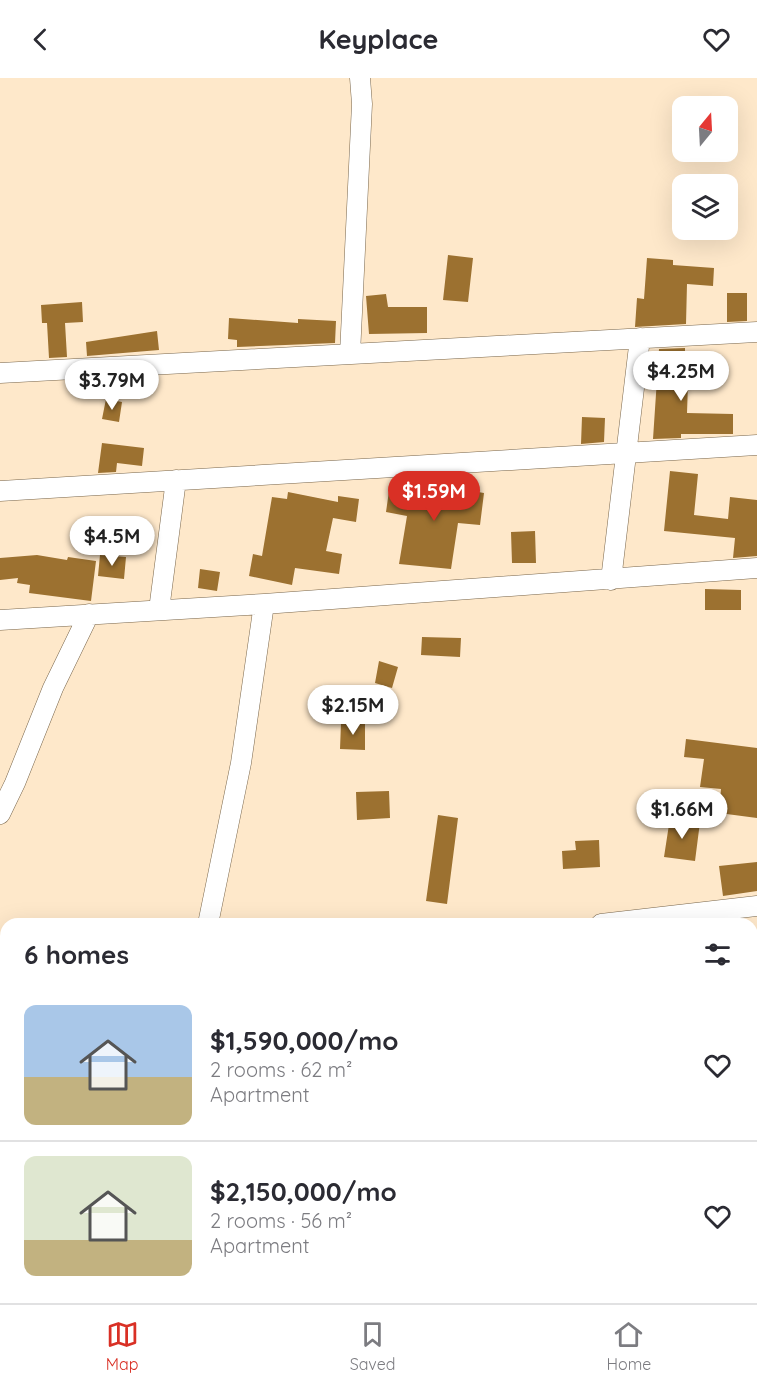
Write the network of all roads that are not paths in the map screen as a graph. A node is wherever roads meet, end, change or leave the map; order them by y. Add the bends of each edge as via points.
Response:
1 (360, 78) edge
2 (757, 332) edge
3 (640, 338) junction
4 (350, 354) junction
5 (0, 373) edge
6 (757, 445) edge
7 (626, 453) junction
8 (176, 480) junction
9 (0, 491) edge
10 (757, 568) edge
11 (611, 580) junction
12 (264, 604) junction
13 (159, 610) junction
14 (89, 614) junction
15 (0, 620) edge
16 (0, 814) edge
17 (757, 906) edge
18 (209, 918) edge
19 (655, 918) edge

1 - 4 street
2 - 3 street
3 - 4 street
3 - 7 street
4 - 5 street
6 - 7 street
7 - 8 street
7 - 11 street
8 - 9 street
8 - 13 street
10 - 11 street
11 - 12 street
12 - 13 street
12 - 18 street via 241,763
13 - 14 street
14 - 15 street
14 - 16 street
17 - 19 street

